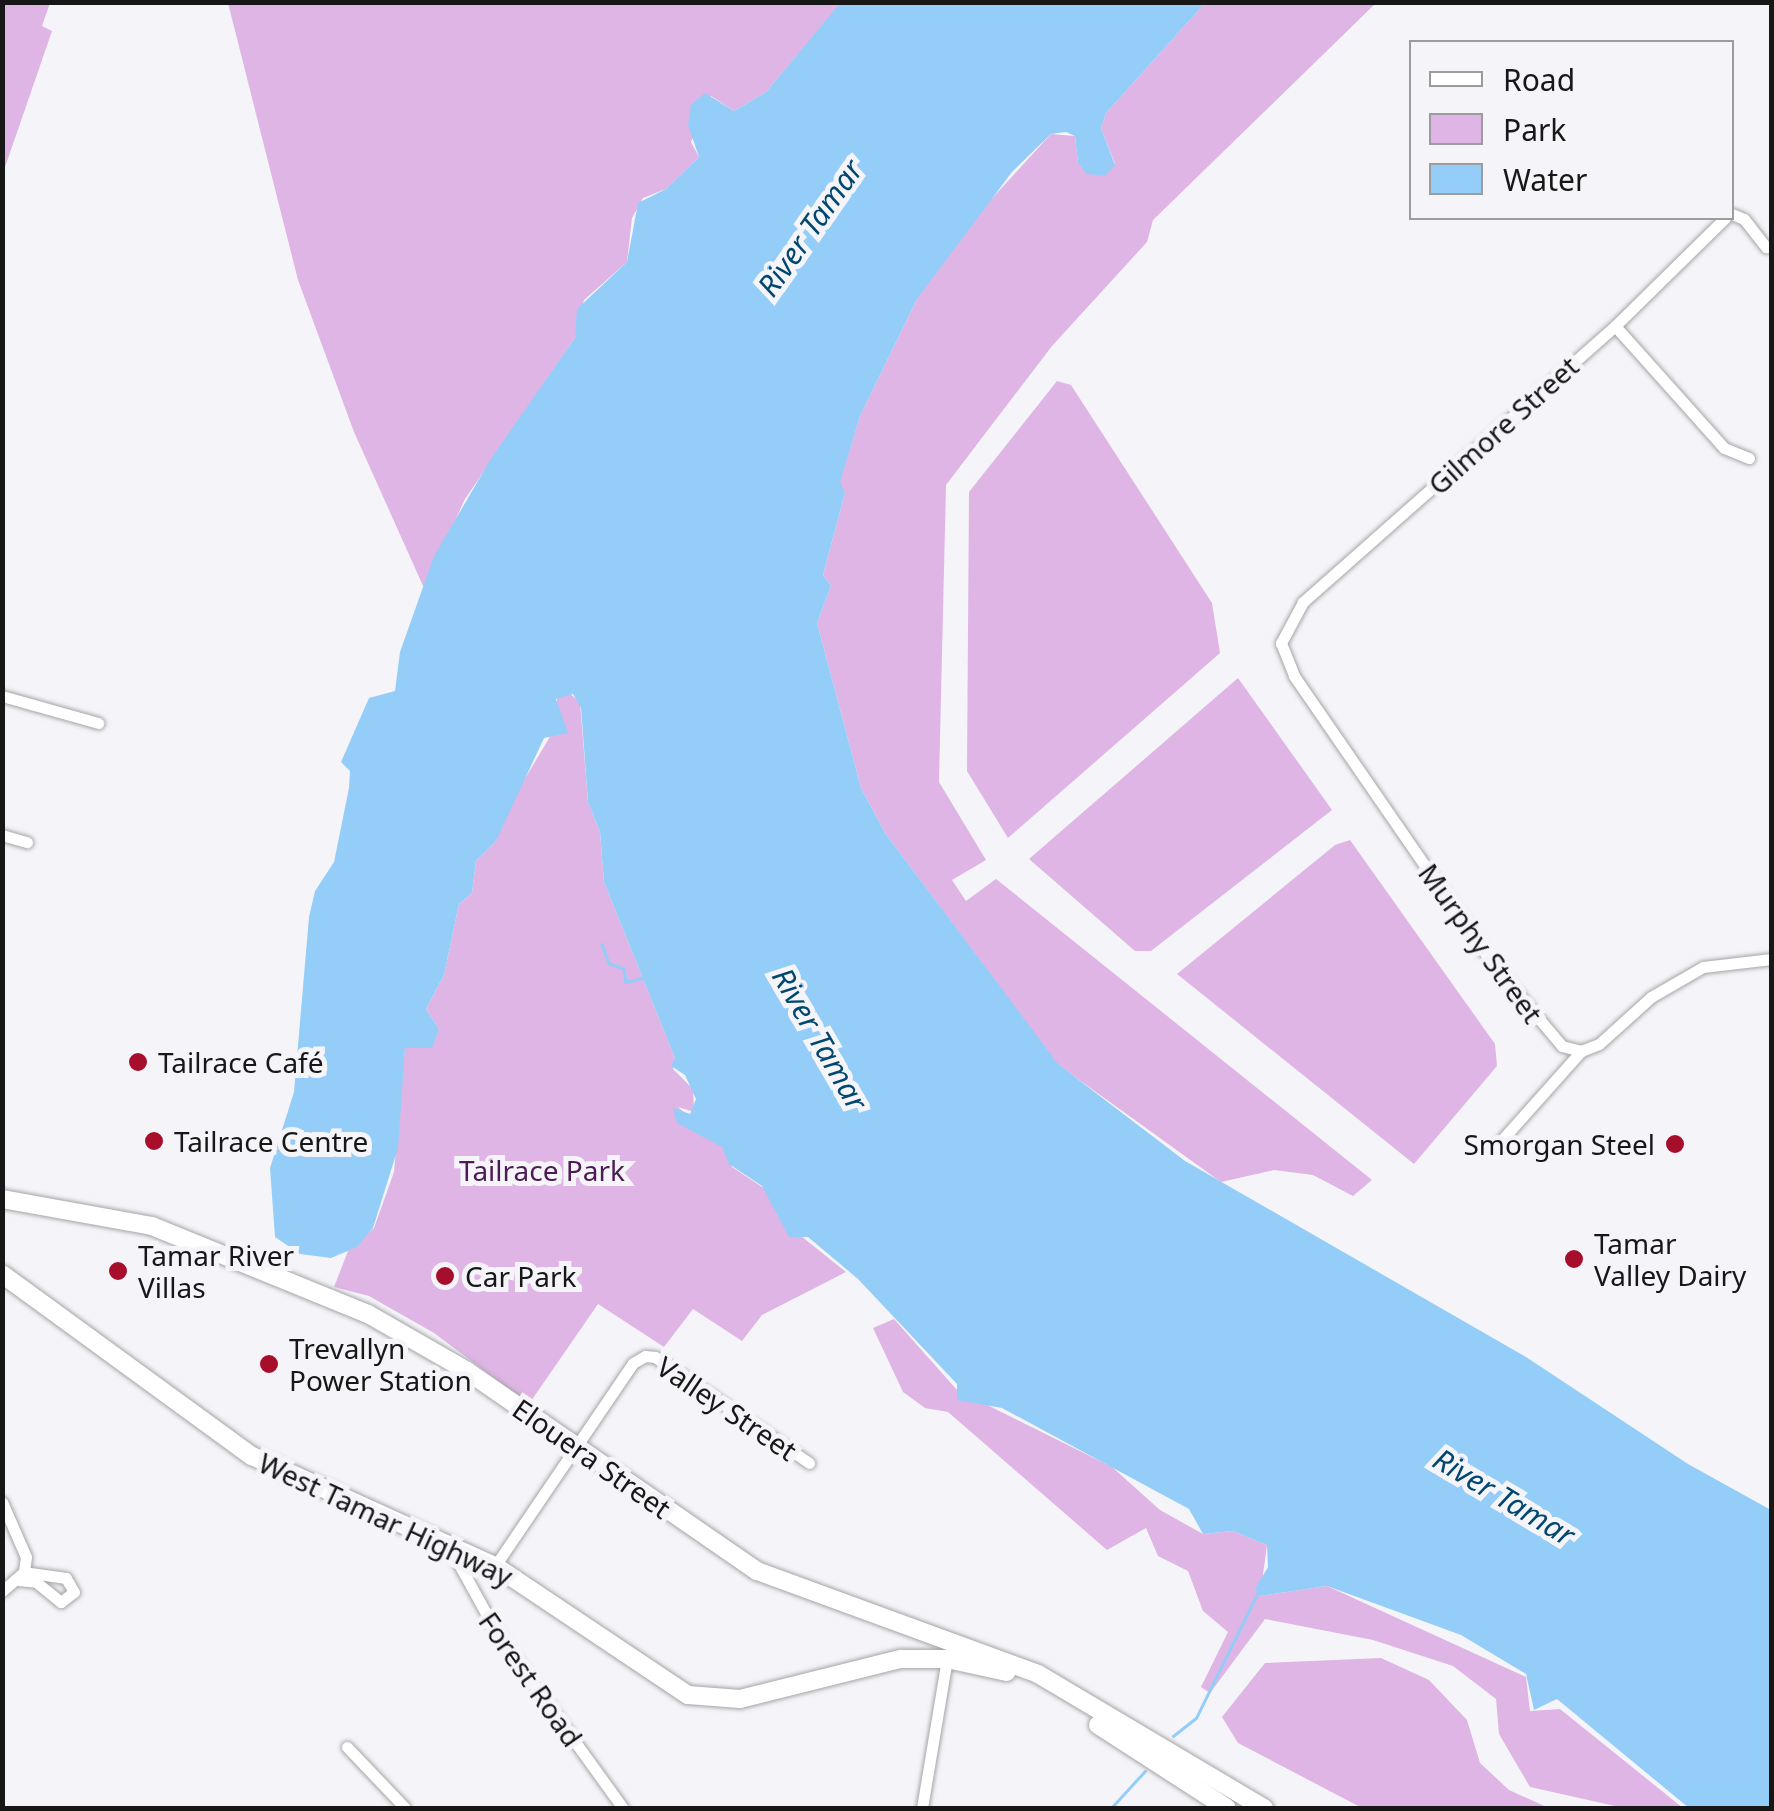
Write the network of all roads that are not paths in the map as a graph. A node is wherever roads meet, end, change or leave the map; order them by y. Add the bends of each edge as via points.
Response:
1 (1734, 217) edge
2 (1725, 220) edge
3 (1766, 247) dead end
4 (1615, 326) junction
5 (1749, 458) dead end
6 (1282, 634) joint
7 (2, 696) edge
8 (98, 723) dead end
9 (2, 834) edge
10 (27, 842) dead end
11 (1772, 959) edge
12 (1581, 1051) junction
13 (1500, 1142) dead end
14 (2, 1199) edge
15 (2, 1274) edge
16 (575, 1446) junction
17 (810, 1464) dead end
18 (2, 1502) edge
19 (448, 1544) junction
20 (488, 1563) junction
21 (465, 1580) junction
22 (2, 1592) edge
23 (952, 1651) junction
24 (346, 1746) dead end
25 (405, 1808) edge
26 (623, 1808) edge
27 (922, 1808) edge
28 (1228, 1808) edge
29 (1264, 1808) edge

1 - 3 street, Gilmore Street via 1744,219
2 - 4 street, Gilmore Street
4 - 5 street via 1724,448
4 - 6 street, Gilmore Street via 1303,602
6 - 12 street, Murphy Street via 1294,676 1491,962 1548,1034
7 - 8 street
9 - 10 street
11 - 12 street via 1740,958 1691,973
12 - 13 street
14 - 16 highway, Elouera Street via 133,1220 344,1303 442,1355
15 - 19 highway, West Tamar Highway via 252,1456
16 - 17 street, Valley Street via 633,1362 655,1356
16 - 20 street
16 - 23 highway, Elouera Street via 757,1570
18 - 22 street via 22,1539 21,1576
19 - 20 highway, West Tamar Highway
19 - 21 street, Forest Road
20 - 21 street
20 - 23 highway, West Tamar Highway via 698,1698 740,1699
21 - 26 street, Forest Road
23 - 27 street
23 - 28 highway, West Tamar Highway via 1033,1682
23 - 29 highway, West Tamar Highway via 1038,1674
24 - 25 street

